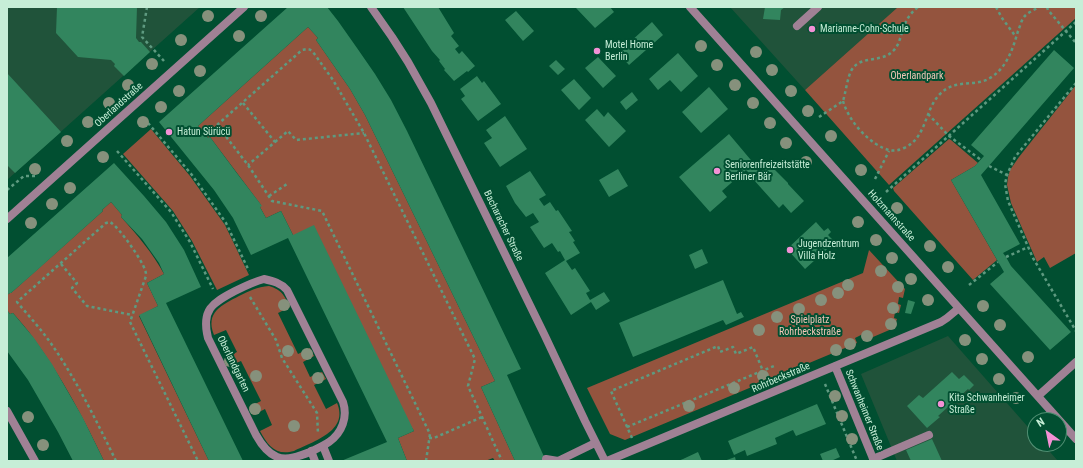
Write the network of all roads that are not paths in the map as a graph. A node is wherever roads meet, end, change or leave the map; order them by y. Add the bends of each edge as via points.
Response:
1 (244, 7) edge
2 (371, 7) edge
3 (690, 7) edge
4 (818, 7) edge
5 (797, 26) dead end
6 (7, 219) edge
7 (959, 308) junction
8 (1076, 362) edge
9 (835, 366) junction
10 (1038, 396) junction
11 (7, 411) edge
12 (929, 435) dead end
13 (1076, 439) edge
14 (595, 443) junction
15 (323, 446) junction
16 (311, 451) junction
17 (546, 459) dead end
18 (874, 460) edge
19 (35, 461) edge
20 (315, 461) edge
21 (329, 461) edge
22 (557, 461) edge
23 (606, 461) edge

1 - 6 street, Oberlandstraße
2 - 14 street, Bacharacher Straße via 408,62 431,103
3 - 7 street, Holzmannstraße
4 - 5 street
7 - 9 street, Rohrbeckstraße via 941,322
7 - 10 street, Holzmannstraße
8 - 10 street
9 - 18 street, Schwanheimer Straße
9 - 23 street, Rohrbeckstraße
10 - 13 street, Holzmannstraße
11 - 19 street
12 - 18 street
14 - 22 street
14 - 23 street, Bacharacher Straße
15 - 16 street, Oberlandgarten
15 - 16 street, Oberlandgarten via 331,441 343,426 346,409 288,290 272,281 255,281 213,304 206,320 208,338 256,435 269,453 286,458
15 - 21 street
16 - 20 street
17 - 22 street

